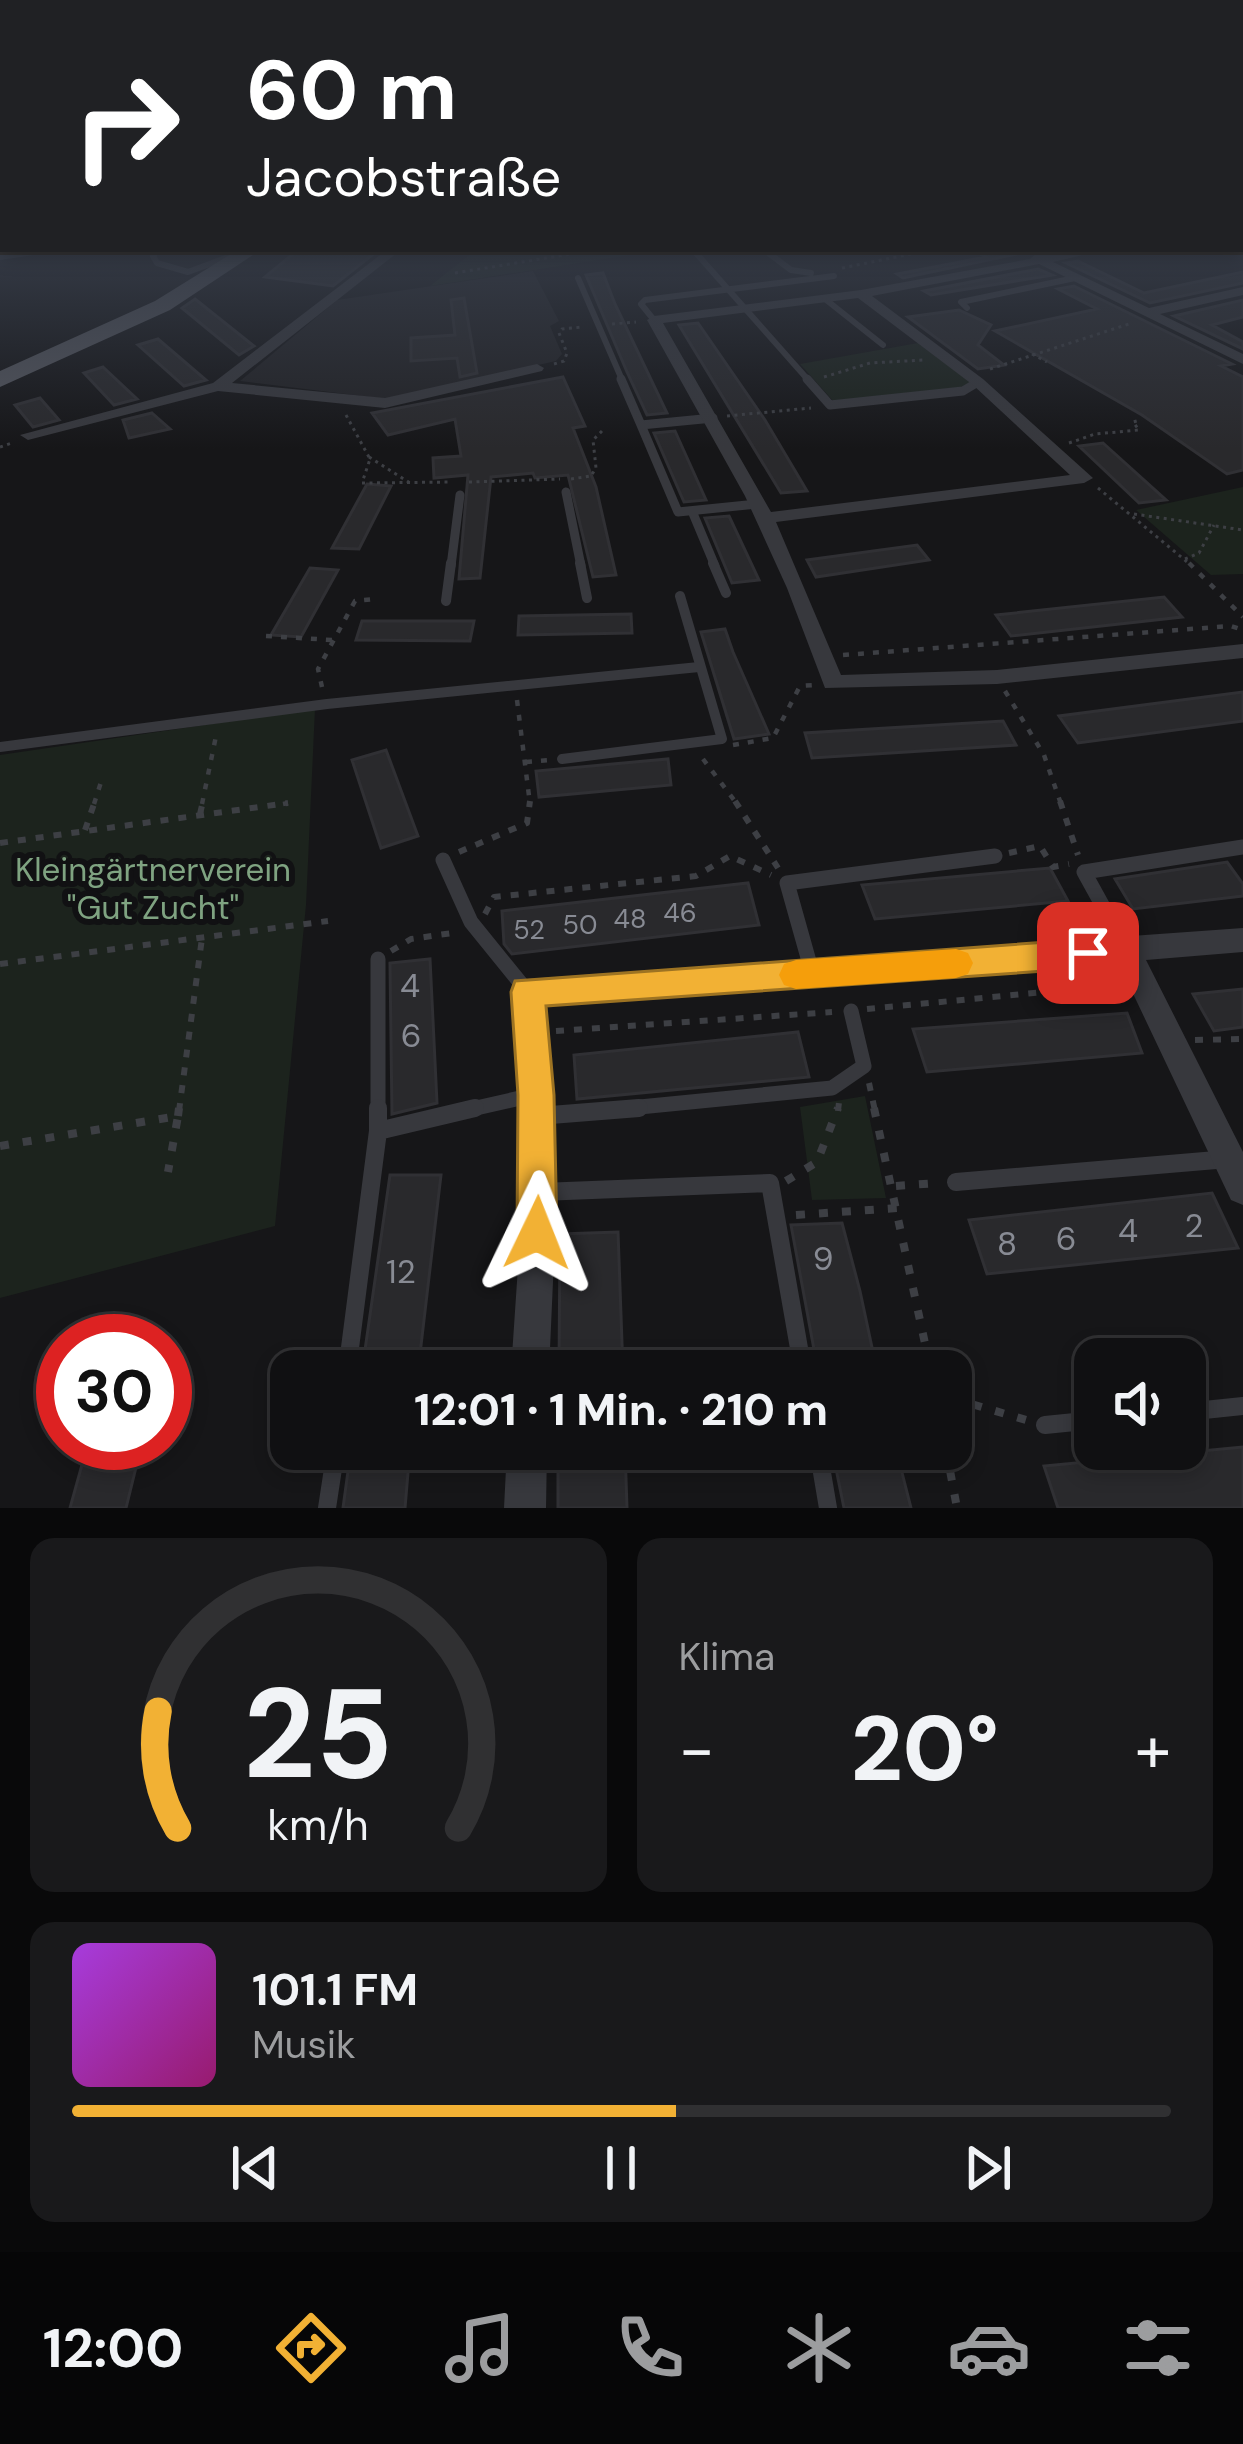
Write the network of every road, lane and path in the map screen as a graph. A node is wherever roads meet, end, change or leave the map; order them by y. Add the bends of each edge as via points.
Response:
1 (156, 308) edge
2 (312, 308) edge
3 (591, 308) edge
4 (644, 308) edge
5 (746, 308) edge
6 (765, 308) edge
7 (837, 308) edge
8 (880, 308) edge
9 (1137, 308) edge
10 (1176, 308) edge
11 (748, 311) junction
12 (1150, 315) junction
13 (653, 320) junction
14 (883, 345) dead end
15 (1032, 354) junction
16 (1243, 360) edge
17 (1047, 362) dead end
18 (537, 368) dead end
19 (966, 373) junction
20 (0, 380) edge
21 (809, 381) junction
22 (218, 386) junction
23 (336, 398) junction
24 (798, 410) dead end
25 (715, 417) junction
26 (1141, 419) dead end
27 (641, 425) junction
28 (603, 430) dead end
29 (28, 435) dead end
30 (1056, 449) junction
31 (369, 457) junction
32 (1084, 478) junction
33 (410, 483) junction
34 (566, 492) dead end
35 (460, 495) dead end
36 (692, 511) junction
37 (761, 511) junction
38 (1134, 514) junction
39 (1214, 525) junction
40 (1243, 530) edge
41 (1185, 559) junction
42 (726, 593) dead end
43 (680, 596) dead end
44 (587, 598) dead end
45 (375, 599) dead end
46 (446, 601) dead end
47 (1243, 617) edge
48 (1243, 630) edge
49 (266, 636) dead end
50 (333, 640) junction
51 (1243, 651) edge
52 (824, 657) junction
53 (699, 667) junction
54 (997, 677) junction
55 (833, 683) junction
56 (514, 685) junction
57 (327, 704) junction
58 (216, 736) dead end
59 (722, 740) junction
60 (690, 743) junction
61 (0, 747) edge
62 (562, 759) joint
63 (526, 762) junction
64 (102, 778) dead end
65 (288, 803) dead end
66 (200, 814) junction
67 (86, 830) junction
68 (0, 843) edge
69 (1243, 848) edge
70 (995, 856) joint
71 (442, 860) joint
72 (1063, 865) dead end
73 (1084, 872) junction
74 (787, 884) junction
75 (328, 921) dead end
76 (476, 930) junction
77 (202, 937) junction
78 (1243, 940) edge
79 (1127, 950) junction
80 (378, 959) joint
81 (0, 964) edge
82 (812, 974) junction
83 (527, 992) junction
84 (851, 1011) dead end
85 (1243, 1039) edge
86 (1217, 1042) dead end
87 (864, 1066) junction
88 (848, 1080) junction
89 (536, 1106) junction
90 (178, 1116) junction
91 (378, 1131) junction
92 (0, 1146) edge
93 (168, 1172) dead end
94 (1236, 1173) edge
95 (956, 1182) joint
96 (770, 1183) junction
97 (893, 1186) junction
98 (540, 1192) junction
99 (898, 1208) junction
100 (775, 1217) junction
101 (350, 1350) edge
102 (531, 1350) edge
103 (799, 1350) edge
104 (928, 1350) edge
105 (972, 1404) edge
106 (1243, 1406) edge
107 (1206, 1410) edge
108 (1074, 1422) edge
109 (1045, 1425) joint
110 (333, 1470) edge
111 (526, 1470) edge
112 (822, 1470) edge
113 (950, 1470) edge
114 (327, 1508) edge
115 (525, 1508) edge
116 (828, 1508) edge
117 (957, 1508) edge

1 - 20 main road
2 - 22 street
3 - 27 lane
4 - 13 lane
5 - 11 lane
6 - 11 street
7 - 14 lane
8 - 19 street
9 - 12 street
10 - 12 street
11 - 13 street
11 - 21 lane
12 - 15 path
12 - 16 street
13 - 25 street
15 - 17 path
15 - 19 path
18 - 23 street via 386,403
19 - 21 path via 888,360
19 - 21 lane via 963,391 830,405
19 - 30 street
22 - 23 street
22 - 29 street
23 - 31 path
24 - 25 path
25 - 27 lane
25 - 37 street
26 - 30 path via 1133,422 1139,430
27 - 36 lane via 678,512
28 - 33 path via 593,440 591,476
30 - 32 street
31 - 33 path
31 - 33 path via 361,484
32 - 37 street
32 - 38 path
34 - 44 lane
35 - 46 lane
36 - 37 lane
36 - 42 lane
37 - 52 street
38 - 39 path
38 - 41 path
39 - 40 path
39 - 41 path via 1199,553
41 - 47 path
43 - 53 lane
45 - 50 path via 355,601
48 - 52 path
49 - 50 path
50 - 57 path via 318,669
51 - 54 street
52 - 55 street
53 - 56 lane
53 - 59 lane
54 - 55 street
54 - 73 path via 1044,755
55 - 59 path via 800,686 773,738
56 - 57 lane
56 - 63 path
57 - 61 lane
58 - 66 path
59 - 60 lane
60 - 62 lane
60 - 74 path
62 - 63 path
63 - 71 path via 526,823
64 - 67 path
65 - 66 path
66 - 67 path
67 - 68 path
69 - 73 lane
70 - 72 path via 1040,846 1053,867
70 - 74 lane
71 - 76 lane
73 - 79 lane
74 - 76 path via 730,856 696,876 494,897
74 - 82 lane
75 - 77 path
76 - 80 path via 411,939
76 - 83 lane
77 - 81 path
77 - 90 path
78 - 79 street
79 - 82 street
79 - 94 street
80 - 91 lane
82 - 83 street
83 - 89 street
84 - 87 lane
85 - 86 path
87 - 88 lane
87 - 97 path
88 - 89 lane via 766,1098
88 - 96 path via 815,1162 796,1180
89 - 91 lane
89 - 98 street
90 - 92 path
90 - 93 path
91 - 101 lane
94 - 95 lane
95 - 97 path
96 - 98 lane
96 - 100 lane
97 - 99 path
98 - 102 street
99 - 100 path
99 - 104 path
100 - 103 lane
105 - 109 path
106 - 107 lane
108 - 109 lane
110 - 114 lane
111 - 115 street
112 - 116 lane
113 - 117 path

